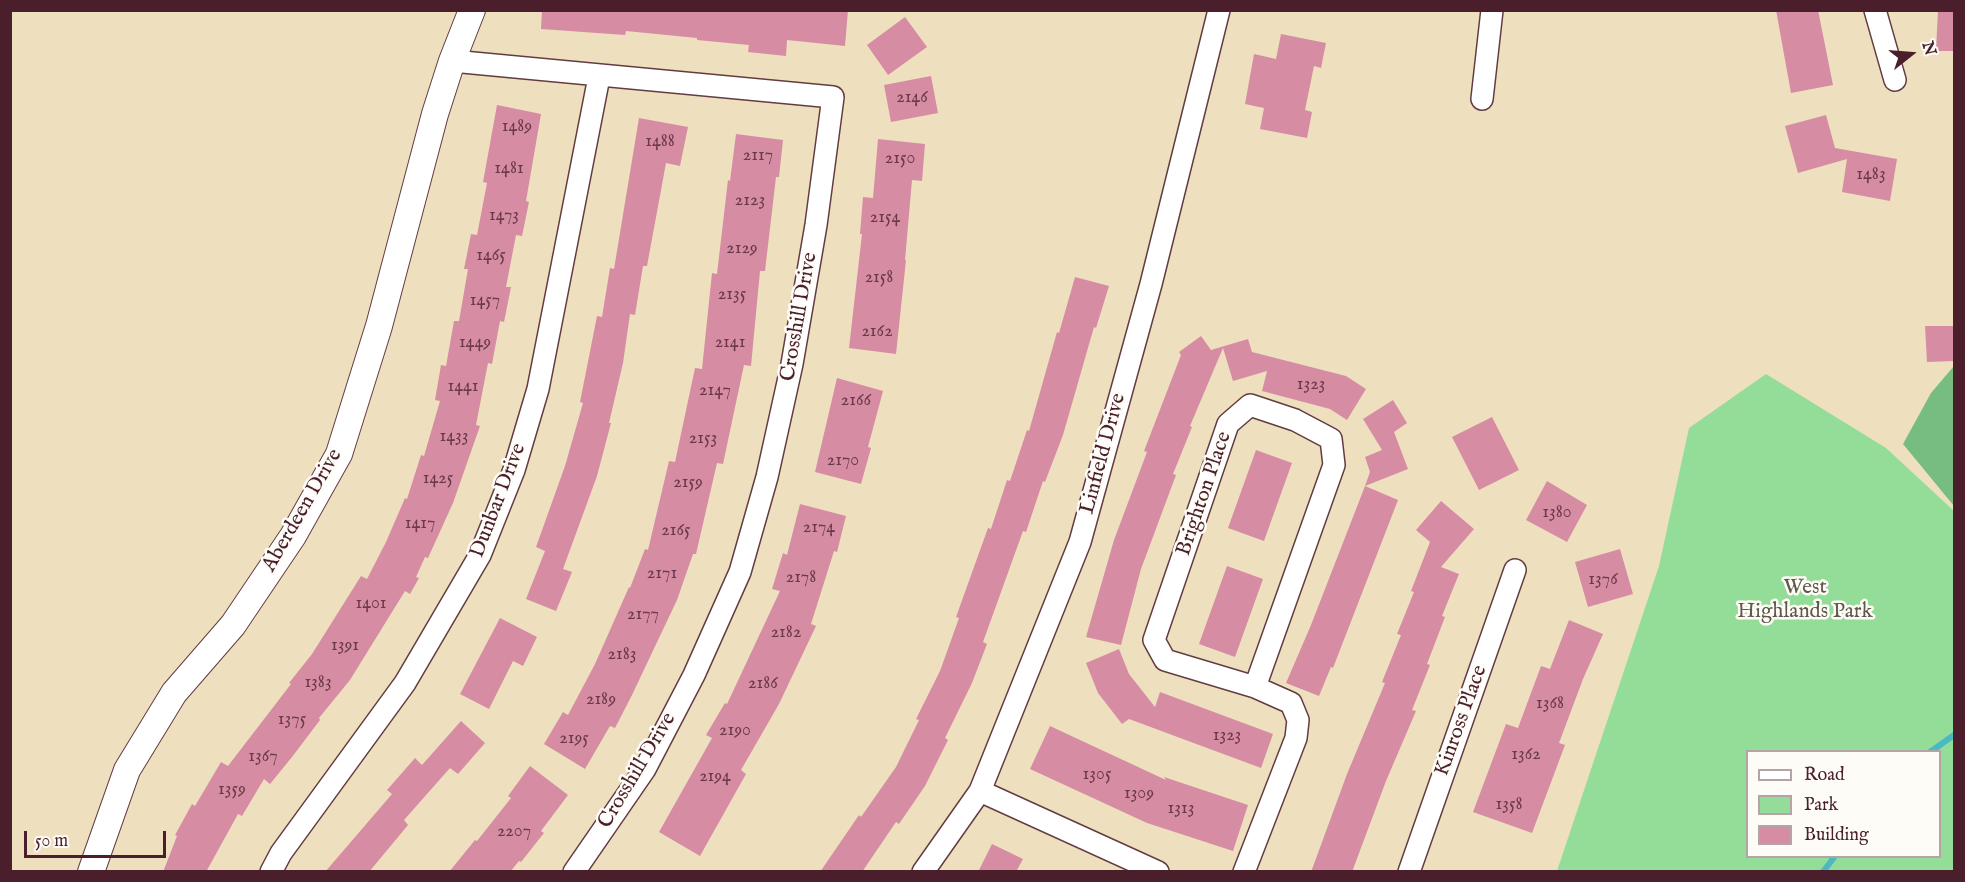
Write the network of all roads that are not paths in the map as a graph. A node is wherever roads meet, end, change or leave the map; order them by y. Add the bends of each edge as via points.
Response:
1 (472, 10) edge
2 (1219, 10) edge
3 (1492, 10) edge
4 (1875, 10) edge
5 (452, 61) junction
6 (599, 76) junction
7 (1895, 80) dead end
8 (1482, 99) dead end
9 (1515, 570) dead end
10 (1255, 687) junction
11 (980, 791) junction
12 (91, 872) edge
13 (271, 872) edge
14 (574, 872) edge
15 (923, 872) edge
16 (1158, 872) edge
17 (1244, 872) edge
18 (1409, 872) edge

1 - 5 street, Aberdeen Drive
2 - 11 street, Linfield Drive via 1151,284 1080,542
3 - 8 street
4 - 7 street
5 - 6 street, Crosshill Drive
5 - 12 street, Aberdeen Drive via 379,326 339,454 293,536 233,625 174,693 127,770
6 - 13 street, Dunbar Drive via 538,389 514,470 480,555 405,683
6 - 14 street, Crosshill Drive via 833,97 792,364 767,477 740,572 694,675 645,769
9 - 18 street, Kinross Place
10 - 10 street, Brighton Place via 1334,465 1331,439 1295,420 1250,405 1228,423 1154,640 1165,660
10 - 17 street, Brighton Place via 1290,703 1298,720 1296,738
11 - 15 street, Linfield Drive
11 - 16 street

